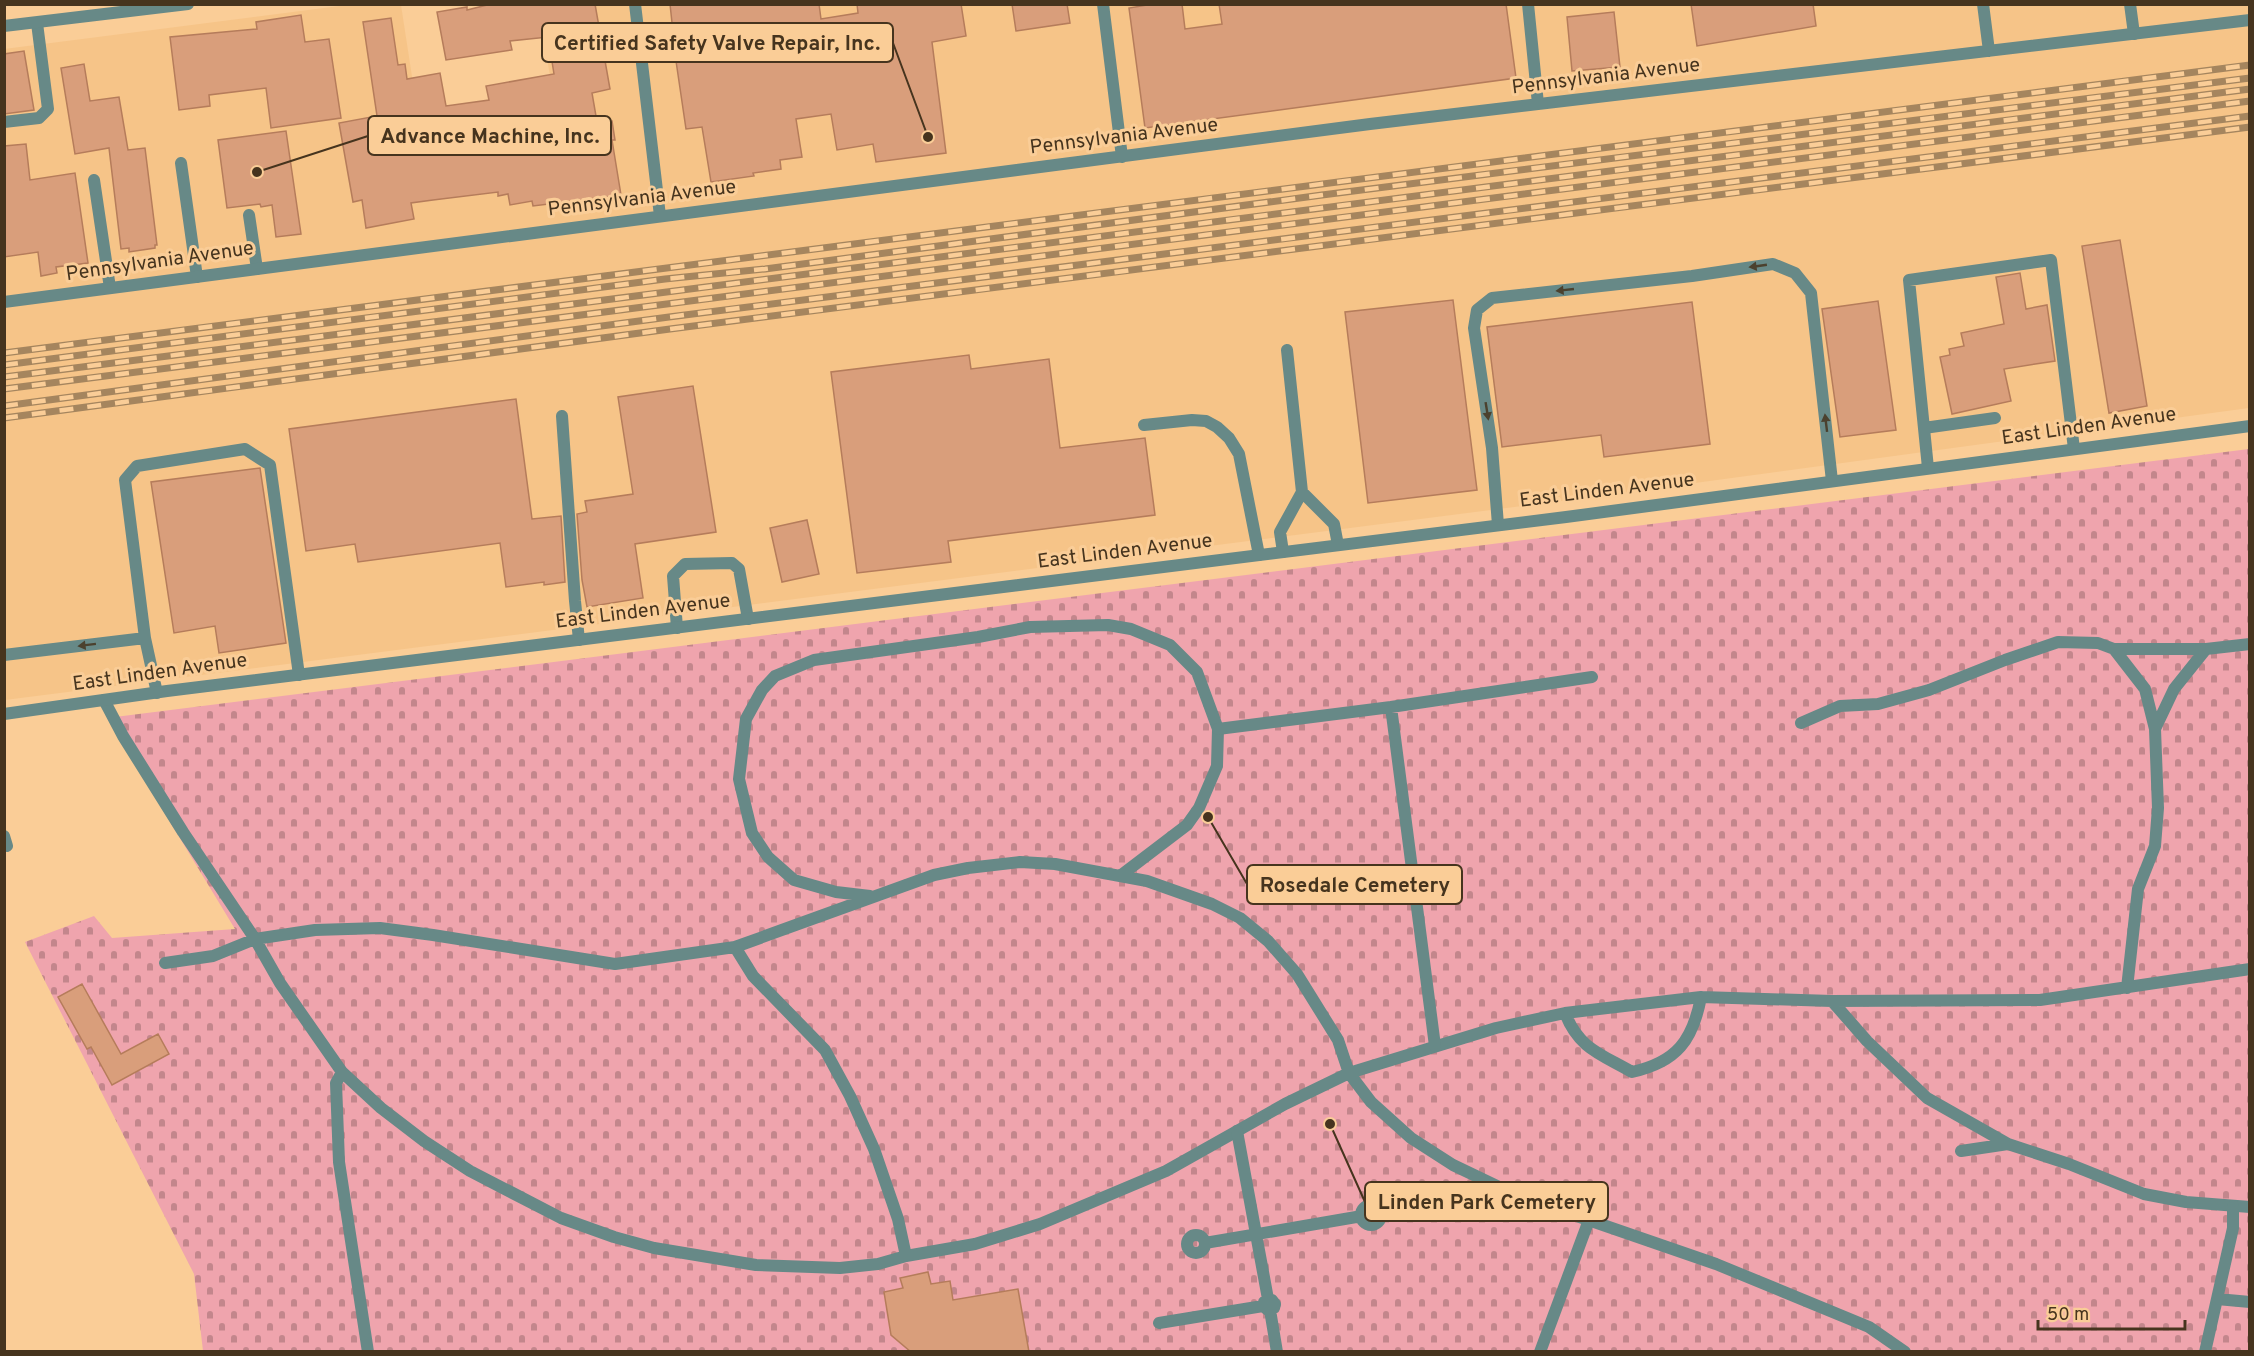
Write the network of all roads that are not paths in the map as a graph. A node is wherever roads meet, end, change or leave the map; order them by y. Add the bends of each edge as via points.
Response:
1 (188, 4) edge
2 (635, 4) edge
3 (1103, 4) edge
4 (1528, 4) edge
5 (1983, 4) edge
6 (2130, 4) edge
7 (2250, 20) edge
8 (37, 22) junction
9 (4, 26) edge
10 (2134, 34) junction
11 (1989, 51) junction
12 (1538, 104) junction
13 (4, 122) edge
14 (1122, 157) junction
15 (181, 164) dead end
16 (94, 180) dead end
17 (249, 215) dead end
18 (660, 216) junction
19 (257, 269) junction
20 (197, 277) junction
21 (110, 288) junction
22 (4, 302) edge
23 (1287, 350) dead end
24 (562, 416) dead end
25 (1995, 418) dead end
26 (1144, 425) dead end
27 (2250, 426) edge
28 (1924, 428) junction
29 (2074, 449) junction
30 (1928, 468) junction
31 (1832, 481) junction
32 (1302, 492) junction
33 (1498, 525) junction
34 (1338, 545) junction
35 (1283, 552) junction
36 (1258, 555) junction
37 (748, 619) junction
38 (677, 628) junction
39 (145, 638) junction
40 (579, 640) junction
41 (2250, 644) edge
42 (2114, 649) junction
43 (2206, 649) junction
44 (4, 655) edge
45 (299, 675) junction
46 (1592, 676) dead end
47 (157, 693) junction
48 (104, 700) junction
49 (1391, 707) junction
50 (4, 714) edge
51 (1801, 723) dead end
52 (1218, 729) junction
53 (2155, 729) junction
54 (1120, 876) junction
55 (872, 897) junction
56 (255, 939) junction
57 (735, 948) junction
58 (165, 963) dead end
59 (2250, 969) edge
60 (2127, 988) junction
61 (1701, 997) junction
62 (1832, 1001) junction
63 (1565, 1012) junction
64 (1436, 1046) junction
65 (342, 1072) junction
66 (1349, 1073) junction
67 (1238, 1131) junction
68 (2008, 1144) junction
69 (1961, 1151) dead end
70 (2233, 1206) junction
71 (2250, 1207) edge
72 (1362, 1216) dead end
73 (1589, 1220) junction
74 (1256, 1234) junction
75 (1205, 1243) dead end
76 (906, 1256) junction
77 (2217, 1299) junction
78 (2250, 1302) edge
79 (1267, 1305) junction
80 (1159, 1323) dead end
81 (368, 1352) edge
82 (1277, 1352) edge
83 (1540, 1352) edge
84 (1905, 1352) edge
85 (2205, 1352) edge

1 - 8 street
2 - 18 street
3 - 14 street
4 - 12 street
5 - 11 street
6 - 10 street
7 - 10 street, Pennsylvania Avenue
8 - 9 street
8 - 13 street via 48,109 39,118
10 - 11 street, Pennsylvania Avenue
11 - 12 street, Pennsylvania Avenue
12 - 14 street, Pennsylvania Avenue
14 - 18 street, Pennsylvania Avenue
15 - 20 street
16 - 21 street
17 - 19 street
18 - 19 street, Pennsylvania Avenue
19 - 20 street, Pennsylvania Avenue
20 - 21 street, Pennsylvania Avenue
21 - 22 street, Pennsylvania Avenue
23 - 32 street
24 - 40 street
25 - 28 street
26 - 36 street via 1206,421 1229,438 1239,454
27 - 29 street, East Linden Avenue
28 - 29 street via 1909,280 2051,260
28 - 30 street
29 - 30 street, East Linden Avenue
30 - 31 street, East Linden Avenue
31 - 33 street, East Linden Avenue
31 -> 33 street via 1811,293 1795,273 1773,264 1492,298 1477,310 1474,328 1492,448
32 - 34 street via 1334,524
32 - 35 street via 1280,532
33 - 34 street, East Linden Avenue
34 - 35 street, East Linden Avenue
35 - 36 street, East Linden Avenue
36 - 37 street, East Linden Avenue
37 - 38 street, East Linden Avenue
37 - 38 street via 739,569 732,563 685,564 673,576
38 - 40 street, East Linden Avenue
39 -> 44 street
39 - 45 street via 125,480 137,466 245,449 270,465
39 - 47 street
40 - 45 street, East Linden Avenue
41 - 43 street
42 - 43 street
42 - 51 street via 2098,643 2058,642 1929,690 1878,704 1840,706
42 - 53 street via 2145,689
43 - 53 street via 2174,689
45 - 47 street, East Linden Avenue
46 - 49 street
47 - 48 street, East Linden Avenue
48 - 50 street, East Linden Avenue
48 - 56 street via 183,832
49 - 52 street
49 - 64 street
52 - 54 street via 1217,766 1199,808 1187,825
52 - 55 street via 1197,672 1170,645 1131,629 1108,625 1030,627 814,660 775,676 746,719 739,779 752,833 768,857 794,880
53 - 60 street via 2155,846 2138,889
54 - 55 street via 1020,862 934,875
54 - 66 street via 1147,881 1212,904 1240,918 1268,940 1318,1004 1338,1040
55 - 57 street
56 - 57 street via 315,930 380,928 615,964
56 - 58 street via 213,956
56 - 65 street
57 - 76 street via 753,976 825,1050 874,1149
59 - 60 street
60 - 62 street via 2040,1000
61 - 62 street
61 - 63 street
61 - 63 street via 1696,1022 1677,1052 1649,1068 1632,1072 1583,1044
62 - 68 street via 1927,1098
63 - 64 street
64 - 66 street
65 - 76 street via 381,1108 470,1171 561,1218 614,1237 756,1265 840,1268
65 - 81 street via 336,1083 339,1162
66 - 67 street
66 - 73 street via 1371,1102 1411,1138 1453,1165 1539,1206
67 - 74 street
67 - 76 street via 1166,1172 1040,1224 975,1244
68 - 69 street
68 - 70 street via 2144,1194
70 - 71 street
70 - 77 street
72 - 74 street
73 - 83 street
73 - 84 street via 1716,1264 1869,1327
74 - 75 street
74 - 79 street
77 - 78 street
77 - 85 street
79 - 80 street
79 - 82 street

